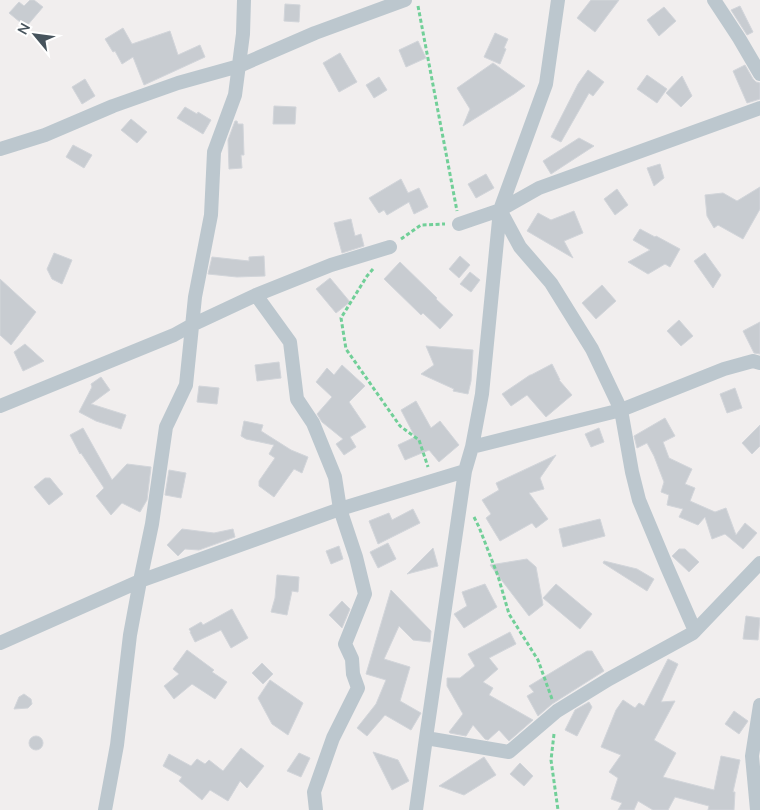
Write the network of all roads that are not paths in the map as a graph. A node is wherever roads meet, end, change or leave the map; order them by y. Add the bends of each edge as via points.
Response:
1 (244, 0) edge
2 (405, 0) edge
3 (558, 0) edge
4 (714, 0) edge
5 (239, 66) junction
6 (760, 74) edge
7 (760, 108) edge
8 (0, 149) edge
9 (500, 210) junction
10 (459, 224) road end
11 (390, 247) road end
12 (256, 295) junction
13 (192, 325) junction
14 (760, 362) edge
15 (0, 406) edge
16 (621, 410) junction
17 (472, 447) junction
18 (465, 470) junction
19 (340, 510) junction
20 (760, 563) edge
21 (140, 581) junction
22 (696, 630) junction
23 (0, 643) edge
24 (760, 705) edge
25 (426, 738) junction
26 (105, 810) edge
27 (316, 810) edge
28 (416, 810) edge
29 (757, 810) edge

1 - 5 street
2 - 5 street via 315,33
3 - 9 street via 546,84
4 - 6 street
5 - 8 street via 178,83 46,135
5 - 13 street via 235,95 214,152 211,214
7 - 9 street via 539,188
9 - 10 street
9 - 16 street via 520,247 551,282 592,349
9 - 17 street via 482,394
11 - 12 street via 331,265
12 - 13 street
12 - 19 street via 290,342 297,399 313,422 335,477
13 - 15 street
13 - 21 street via 186,384 166,427
14 - 16 street via 724,369
16 - 17 street
16 - 22 street via 640,500
17 - 18 street
18 - 19 street
18 - 25 street
19 - 21 street
19 - 27 street via 365,594 345,644 358,688 333,738 314,792
20 - 22 street
21 - 23 street
21 - 26 street
22 - 25 street via 557,711 508,752
24 - 29 street via 752,756
25 - 28 street

